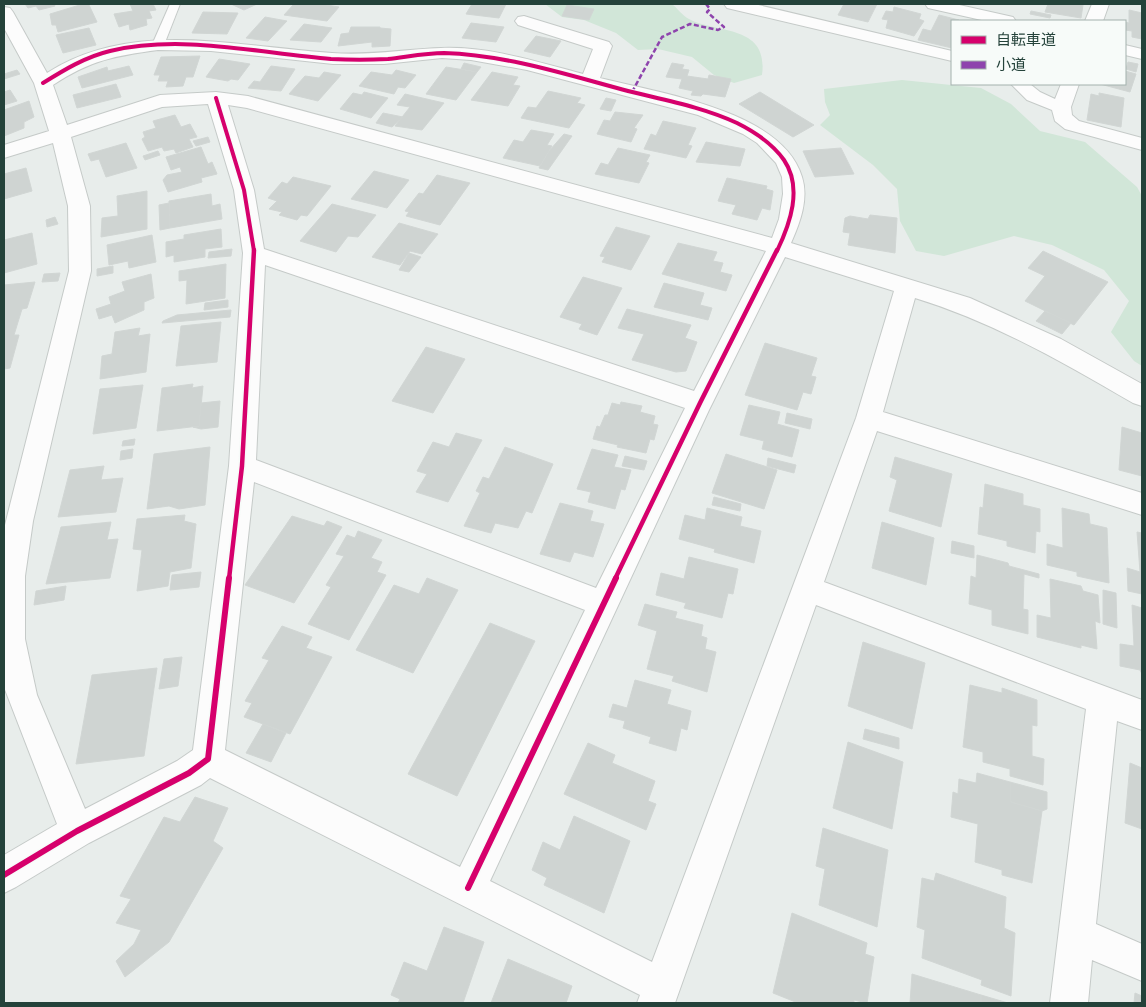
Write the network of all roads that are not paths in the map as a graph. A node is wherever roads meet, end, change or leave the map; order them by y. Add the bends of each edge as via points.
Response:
1 (175, 4) edge
2 (733, 4) edge
3 (934, 4) edge
4 (1100, 4) edge
5 (4, 12) edge
6 (1003, 20) edge
7 (1094, 20) edge
8 (524, 21) dead end
9 (158, 45) junction
10 (1126, 50) edge
11 (1142, 54) edge
12 (951, 56) edge
13 (589, 81) junction
14 (43, 83) junction
15 (1021, 85) edge
16 (1070, 85) edge
17 (216, 98) junction
18 (1060, 107) junction
19 (60, 133) junction
20 (1142, 144) edge
21 (4, 152) edge
22 (778, 247) junction
23 (254, 253) junction
24 (907, 286) junction
25 (1142, 396) edge
26 (701, 403) junction
27 (869, 418) junction
28 (242, 466) junction
29 (1142, 504) edge
30 (806, 588) junction
31 (603, 604) junction
32 (1103, 701) junction
33 (1142, 715) edge
34 (208, 758) junction
35 (77, 831) junction
36 (4, 875) edge
37 (468, 888) junction
38 (1077, 934) junction
39 (1142, 963) edge
40 (659, 994) edge
41 (1069, 1003) edge

1 - 9 lane
2 - 12 street
3 - 6 street
4 - 7 street
5 - 14 street
8 - 13 street via 603,46
9 - 13 street via 211,46 333,59 471,54
9 - 14 street via 110,51 88,58
10 - 11 street
13 - 22 street via 719,115 761,136 779,155 793,182 792,210
14 - 19 street
15 - 18 street via 1041,102
16 - 18 street
17 - 19 street via 160,101
17 - 22 street via 282,110
17 - 23 street via 244,190
18 - 20 street via 1062,117 1072,125
19 - 21 street
19 - 35 street via 79,206 80,271 19,521 10,576 10,639 21,695
22 - 24 street
22 - 26 street
23 - 26 street
23 - 28 street
24 - 25 street via 998,318
24 - 27 street
26 - 31 street
27 - 29 street
27 - 30 street
28 - 31 street
28 - 34 street
30 - 32 street
30 - 40 street
31 - 37 street
32 - 33 street
32 - 38 street
34 - 35 street via 189,773
34 - 37 street
35 - 36 street
37 - 40 street
38 - 39 street
38 - 41 street

